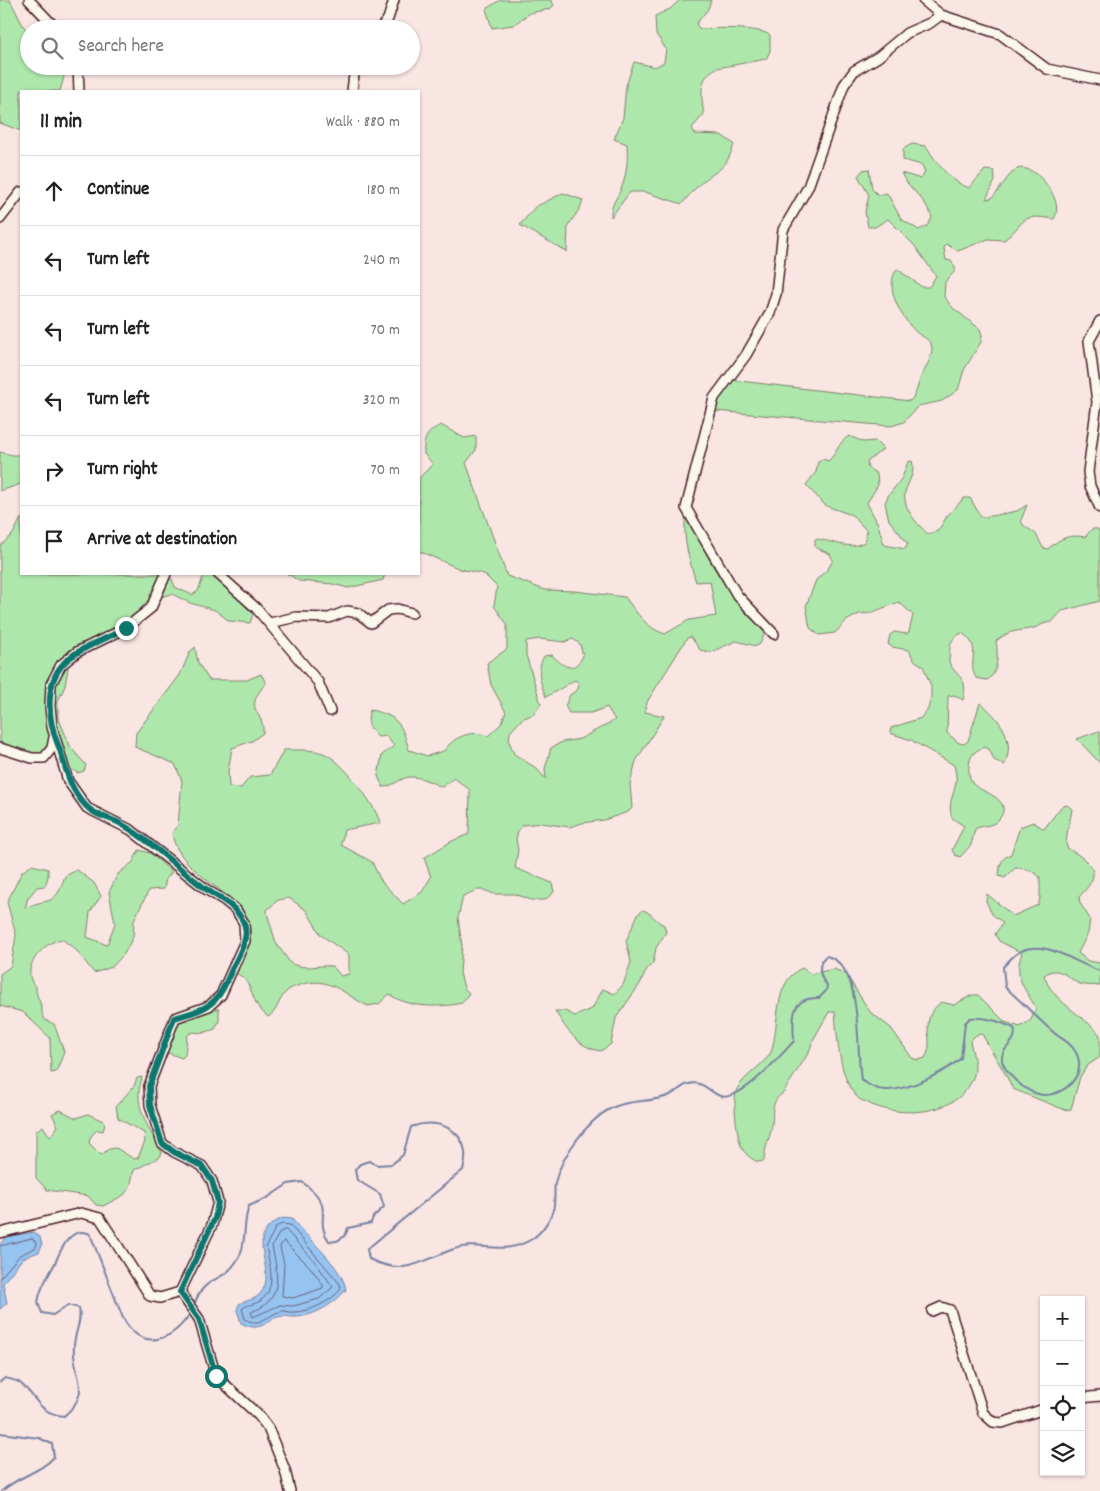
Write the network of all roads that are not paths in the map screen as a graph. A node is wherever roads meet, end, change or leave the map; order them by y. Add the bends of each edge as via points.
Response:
1 (29, 0) edge
2 (394, 0) edge
3 (924, 0) edge
4 (941, 14) junction
5 (48, 20) edge
6 (387, 20) edge
7 (78, 75) edge
8 (354, 75) edge
9 (1100, 80) edge
10 (79, 90) edge
11 (352, 90) edge
12 (20, 193) edge
13 (0, 220) edge
14 (1100, 321) edge
15 (1100, 508) edge
16 (166, 575) edge
17 (219, 575) edge
18 (412, 613) dead end
19 (270, 623) junction
20 (774, 634) dead end
21 (330, 711) dead end
22 (54, 734) junction
23 (0, 748) edge
24 (0, 1233) edge
25 (183, 1296) junction
26 (932, 1311) dead end
27 (1100, 1396) edge
28 (1085, 1398) edge
29 (1040, 1410) edge
30 (290, 1491) edge

1 - 5 street
2 - 6 street
3 - 4 street
4 - 9 street via 1000,34 1047,69
4 - 20 street via 907,33 878,57 854,71 844,85 808,187 783,230 776,294 770,313 746,355 714,398 686,508 737,595
7 - 10 street
8 - 11 street
12 - 13 street
14 - 15 street via 1089,341 1097,402 1088,472 1090,486
16 - 22 street via 151,608 126,628 77,652 61,664 51,684
17 - 19 street
18 - 19 street via 385,610 371,623 358,613 347,611 329,618 296,617
19 - 21 street via 315,679
22 - 23 street via 52,748 44,758 32,758
22 - 25 street via 68,781 87,808 131,830 236,910 244,923 245,941 221,995 209,1006 174,1018 149,1086 150,1105 162,1143 202,1166 212,1181 218,1202 212,1225 182,1284
24 - 25 street via 81,1213 95,1216 104,1224 150,1296
25 - 30 street via 196,1312 216,1376 268,1428
26 - 29 street via 941,1307 950,1310 983,1413 988,1418 1002,1423
27 - 28 street

